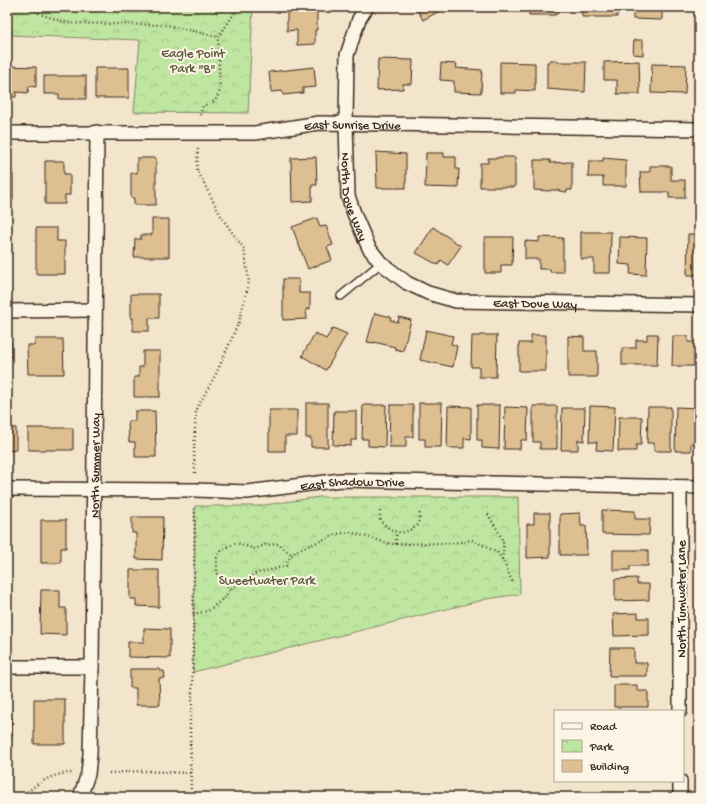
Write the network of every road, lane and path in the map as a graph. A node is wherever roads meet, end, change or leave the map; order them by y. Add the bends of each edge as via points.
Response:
1 (34, 7) edge
2 (239, 7) edge
3 (367, 7) edge
4 (218, 37) junction
5 (200, 115) dead end
6 (346, 123) junction
7 (699, 129) edge
8 (97, 132) junction
9 (7, 133) edge
10 (198, 146) dead end
11 (382, 263) junction
12 (341, 296) dead end
13 (699, 305) edge
14 (95, 310) junction
15 (7, 311) edge
16 (195, 473) dead end
17 (680, 487) junction
18 (699, 487) edge
19 (7, 489) edge
20 (93, 489) junction
21 (195, 506) dead end
22 (380, 511) dead end
23 (420, 511) dead end
24 (488, 514) dead end
25 (396, 533) junction
26 (396, 544) junction
27 (292, 555) junction
28 (502, 560) junction
29 (513, 584) dead end
30 (230, 590) junction
31 (193, 614) junction
32 (7, 667) edge
33 (92, 667) junction
34 (680, 710) edge
35 (76, 773) dead end
36 (109, 773) dead end
37 (190, 773) junction
38 (680, 782) edge
39 (21, 797) edge
40 (80, 797) edge
41 (191, 797) edge
42 (680, 797) edge

1 - 4 path via 40,14 67,23 167,25
2 - 4 path
3 - 6 street, North Dove Way via 359,19 347,55
4 - 5 path via 220,90 215,101 203,106
6 - 7 street, East Sunrise Drive
6 - 8 street, East Sunrise Drive via 319,123 255,133
6 - 11 street, North Dove Way via 348,196 369,248
8 - 9 street, East Sunrise Drive
8 - 14 street, North Summer Way
10 - 16 path via 197,170 222,218 244,249 249,282 239,322 216,374 196,410
11 - 12 lane
11 - 13 street, East Dove Way via 407,283 428,293 456,301
14 - 15 street
14 - 20 street, North Summer Way
17 - 18 street, East Shadow Drive
17 - 20 street, East Shadow Drive via 341,480 247,492
17 - 34 street, North Tumwater Lane
19 - 20 street, East Shadow Drive
20 - 33 street, North Summer Way
21 - 31 path
22 - 25 path via 380,521
23 - 25 path via 418,525
24 - 28 path via 504,544
25 - 26 path
26 - 27 path via 350,532 337,534
26 - 28 path via 472,540 497,552
27 - 30 path via 286,566 254,574
27 - 30 path via 278,544 255,549 236,543 222,550 217,558 218,574
28 - 29 path
30 - 31 path via 208,611
31 - 37 path
32 - 33 street
33 - 40 street, North Summer Way via 88,774
35 - 39 path via 62,773 40,782
36 - 37 path
37 - 41 path
38 - 42 street

